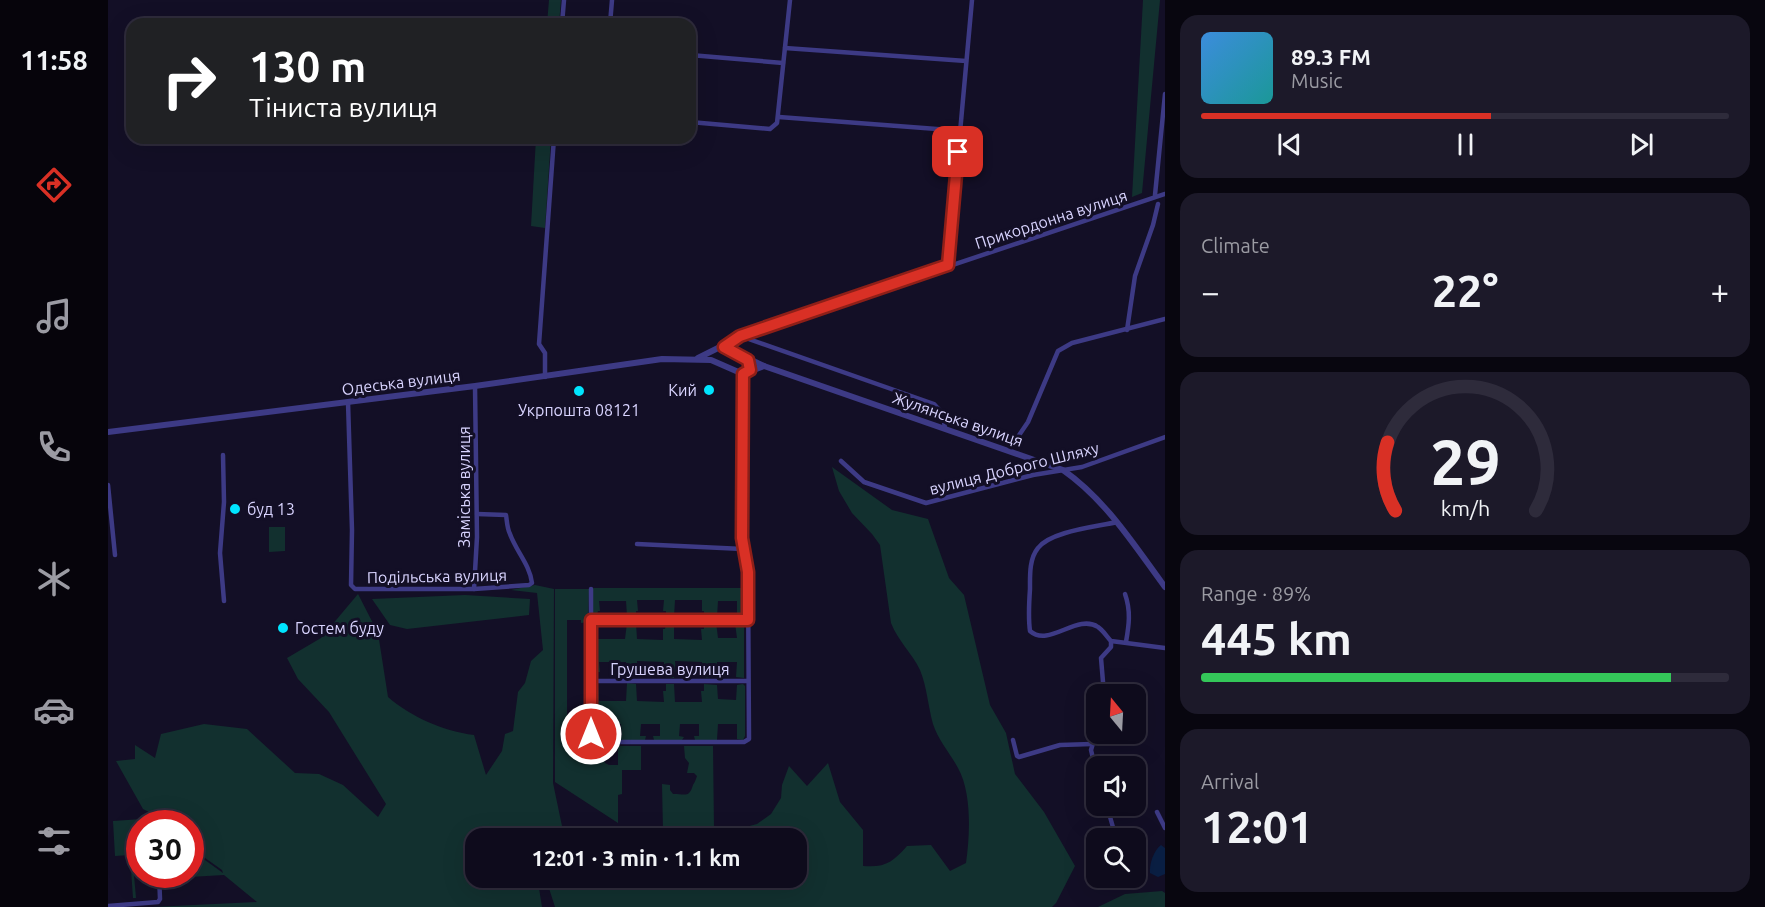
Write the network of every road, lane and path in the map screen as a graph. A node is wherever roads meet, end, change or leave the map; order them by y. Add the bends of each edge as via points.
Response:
1 (564, 0) edge
2 (612, 0) edge
3 (790, 0) edge
4 (972, 0) edge
5 (562, 18) edge
6 (610, 18) edge
7 (785, 48) junction
8 (696, 56) edge
9 (966, 61) junction
10 (783, 63) junction
11 (1165, 94) edge
12 (779, 117) junction
13 (696, 123) edge
14 (950, 130) dead end
15 (554, 144) edge
16 (1165, 194) edge
17 (1155, 195) dead end
18 (1158, 204) dead end
19 (948, 265) junction
20 (1165, 319) edge
21 (1127, 330) junction
22 (740, 336) junction
23 (724, 347) junction
24 (714, 350) junction
25 (697, 359) junction
26 (748, 360) junction
27 (716, 361) junction
28 (764, 366) junction
29 (745, 373) junction
30 (545, 377) junction
31 (476, 386) junction
32 (348, 402) junction
33 (945, 429) junction
34 (108, 432) edge
35 (1165, 437) edge
36 (1009, 450) junction
37 (223, 455) dead end
38 (841, 461) dead end
39 (1063, 470) junction
40 (108, 485) edge
41 (477, 514) junction
42 (1117, 522) junction
43 (637, 544) dead end
44 (743, 549) junction
45 (115, 555) dead end
46 (1165, 586) edge
47 (474, 589) junction
48 (591, 589) dead end
49 (1125, 594) dead end
50 (224, 601) dead end
51 (591, 620) junction
52 (748, 620) junction
53 (1111, 641) junction
54 (1126, 642) junction
55 (1165, 648) edge
56 (591, 681) junction
57 (748, 681) junction
58 (1103, 684) edge
59 (1013, 740) dead end
60 (1092, 744) joint
61 (1092, 756) edge
62 (1157, 812) dead end
63 (1165, 828) edge
64 (160, 888) edge
65 (108, 906) edge

1 - 5 street
2 - 6 street
3 - 7 street
4 - 9 street
7 - 9 street
7 - 10 street
8 - 10 street
9 - 19 street
10 - 12 street
11 - 17 street
12 - 13 street via 770,129
12 - 14 street
15 - 30 street via 539,344 545,353
16 - 19 street, Прикордонна вулиця
18 - 21 street via 1135,276
19 - 22 street, Прикордонна вулиця
20 - 21 street
21 - 36 street via 1072,343 1058,351 1028,422
22 - 23 street, Прикордонна вулиця
22 - 33 street via 934,404 943,414
23 - 24 street
23 - 26 street, Жулянська вулиця
24 - 25 street
24 - 27 street
25 - 27 street
25 - 30 street, Одеська вулиця via 645,361
26 - 28 street, Жулянська вулиця
26 - 29 street via 750,367
27 - 29 street
28 - 29 street
28 - 33 street, Жулянська вулиця
29 - 44 street
30 - 31 street, Одеська вулиця
31 - 32 street, Одеська вулиця
31 - 41 street, Заміська вулиця
32 - 34 street, Одеська вулиця
32 - 47 street, Подільська вулиця via 351,585 367,590
33 - 36 street, Жулянська вулиця
35 - 39 street, вулиця Доброго Шляху
36 - 39 street, Жулянська вулиця
37 - 50 street via 220,553
38 - 39 street, вулиця Доброго Шляху via 864,482 927,503
39 - 42 street, Жулянська вулиця via 1090,491
40 - 45 street
41 - 47 street, Заміська вулиця
41 - 47 street, Подільська вулиця via 506,515 509,533 531,571 532,583
42 - 46 street, Жулянська вулиця
42 - 53 street via 1045,542 1036,549 1030,578 1029,622 1033,634 1042,636 1088,624 1098,626
43 - 44 street
44 - 52 street via 748,572
48 - 51 street
49 - 54 street via 1130,621
51 - 52 street
51 - 56 street
52 - 57 street
53 - 54 street
53 - 58 street via 1101,658
54 - 55 street
56 - 57 street, Грушева вулиця
56 - 57 street via 591,734 597,743 744,742 749,739
59 - 60 street via 1019,757 1060,745
60 - 61 street
62 - 63 street
64 - 65 street via 158,902

